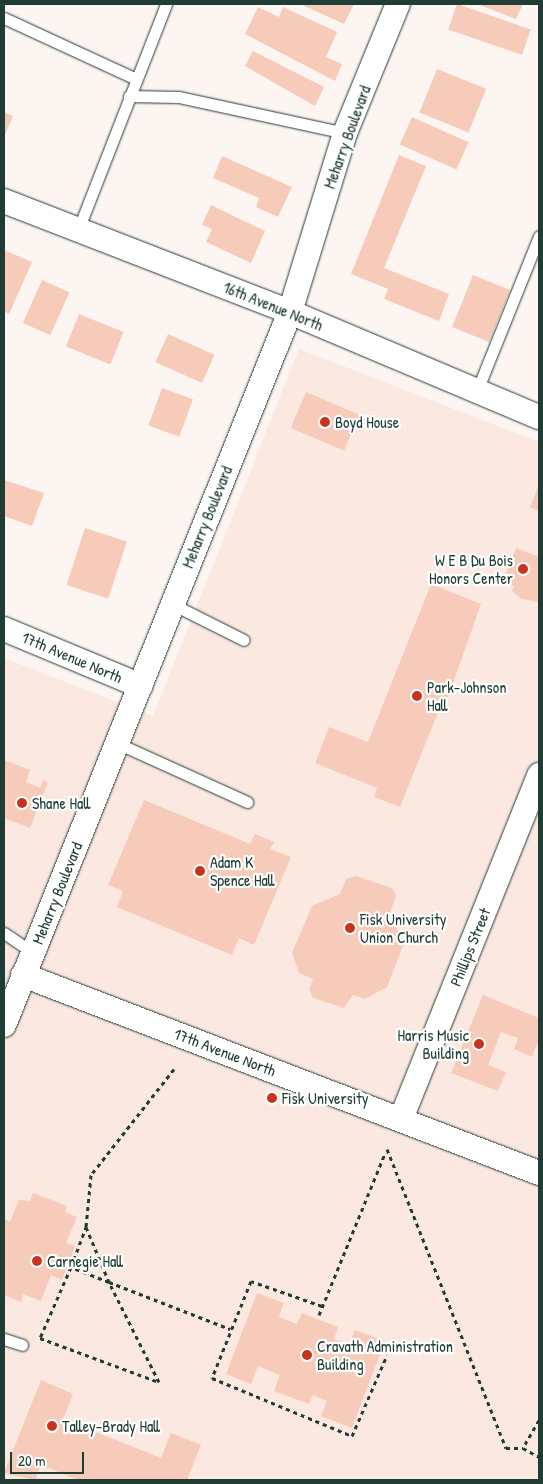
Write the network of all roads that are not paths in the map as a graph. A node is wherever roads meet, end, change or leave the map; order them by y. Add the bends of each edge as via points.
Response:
1 (166, 4) edge
2 (398, 4) edge
3 (4, 18) edge
4 (136, 79) junction
5 (129, 96) junction
6 (345, 133) junction
7 (4, 202) edge
8 (78, 230) junction
9 (539, 236) edge
10 (290, 312) junction
11 (476, 393) junction
12 (539, 416) edge
13 (172, 604) junction
14 (4, 629) edge
15 (244, 640) dead end
16 (141, 686) junction
17 (118, 743) junction
18 (539, 775) edge
19 (247, 802) dead end
20 (4, 933) edge
21 (32, 952) junction
22 (14, 988) edge
23 (4, 1025) edge
24 (401, 1120) junction
25 (539, 1173) edge
26 (4, 1339) edge
27 (22, 1345) dead end

1 - 4 lane
2 - 6 street, Meharry Boulevard
3 - 4 lane
4 - 5 lane
5 - 6 lane via 179,97
5 - 8 lane
6 - 10 street, Meharry Boulevard
7 - 8 street, 16th Avenue North
8 - 10 street, 16th Avenue North
9 - 11 lane
10 - 11 street, 16th Avenue North
10 - 13 street, Meharry Boulevard
11 - 12 street, 16th Avenue North
13 - 15 lane
13 - 16 street, Meharry Boulevard
14 - 16 street, 17th Avenue North
16 - 17 street, Meharry Boulevard
17 - 19 lane
17 - 21 street, Meharry Boulevard
18 - 24 street, Phillips Street
20 - 21 lane
21 - 22 street, Meharry Boulevard
22 - 23 street, Meharry Boulevard
22 - 24 street, 17th Avenue North
24 - 25 street, 17th Avenue North
26 - 27 lane

